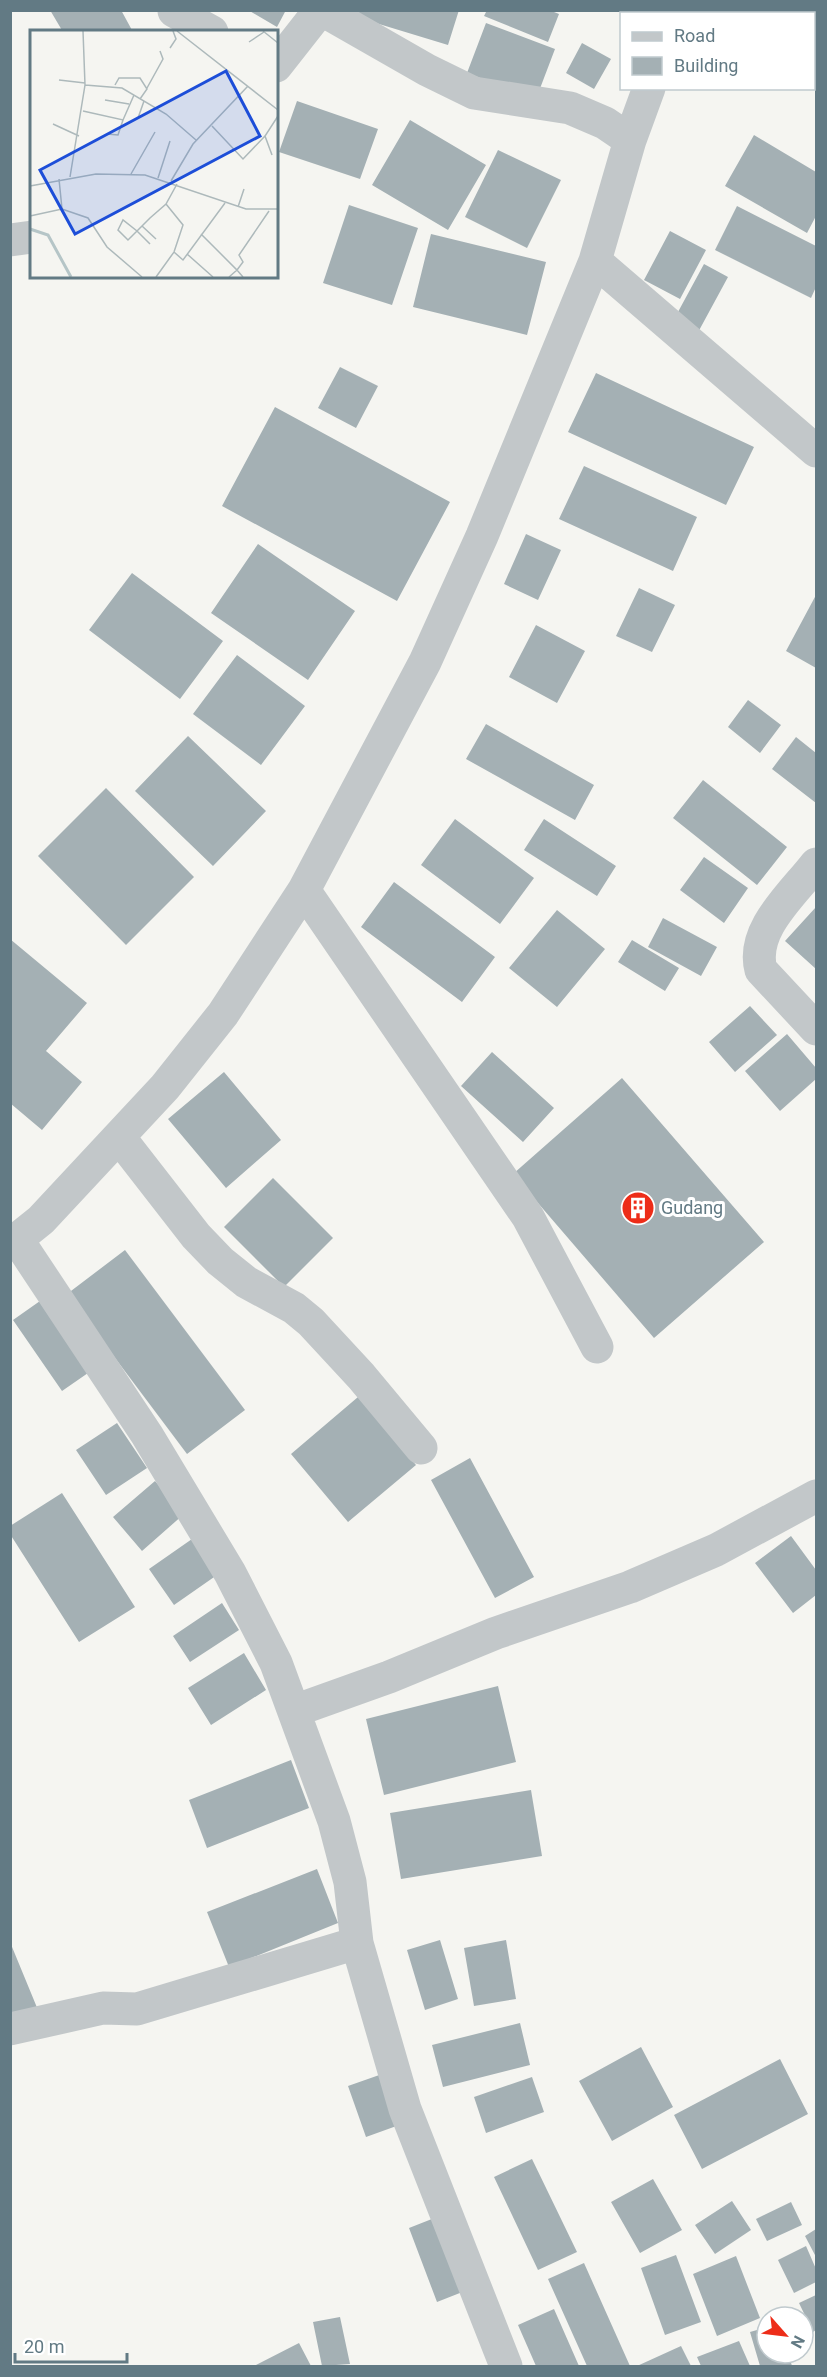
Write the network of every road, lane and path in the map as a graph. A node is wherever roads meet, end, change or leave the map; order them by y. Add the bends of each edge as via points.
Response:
1 (321, 10) edge
2 (174, 11) edge
3 (208, 30) edge
4 (279, 60) edge
5 (648, 90) edge
6 (630, 140) junction
7 (30, 237) edge
8 (10, 240) edge
9 (595, 261) junction
10 (816, 451) edge
11 (816, 864) edge
12 (304, 891) junction
13 (816, 1029) edge
14 (119, 1137) junction
15 (14, 1242) edge
16 (597, 1347) dead end
17 (421, 1448) dead end
18 (816, 1496) edge
19 (294, 1711) junction
20 (357, 1943) junction
21 (10, 2029) edge
22 (506, 2367) edge

1 - 4 street
1 - 6 street via 474,93 570,108 605,123
2 - 3 street
5 - 6 street
6 - 9 street
7 - 8 street
9 - 10 street
9 - 12 street via 482,536 425,662
11 - 13 street via 767,927 758,958 761,970
12 - 14 street via 223,1014
12 - 16 street via 528,1217
14 - 15 street via 41,1220
14 - 17 street via 212,1253 246,1282 294,1308 311,1322
15 - 19 street via 147,1435 230,1573 276,1663
18 - 19 street via 716,1550 630,1587 496,1633
19 - 20 street via 339,1841 350,1882
20 - 21 street via 137,2009 103,2008
20 - 22 street via 405,2109

